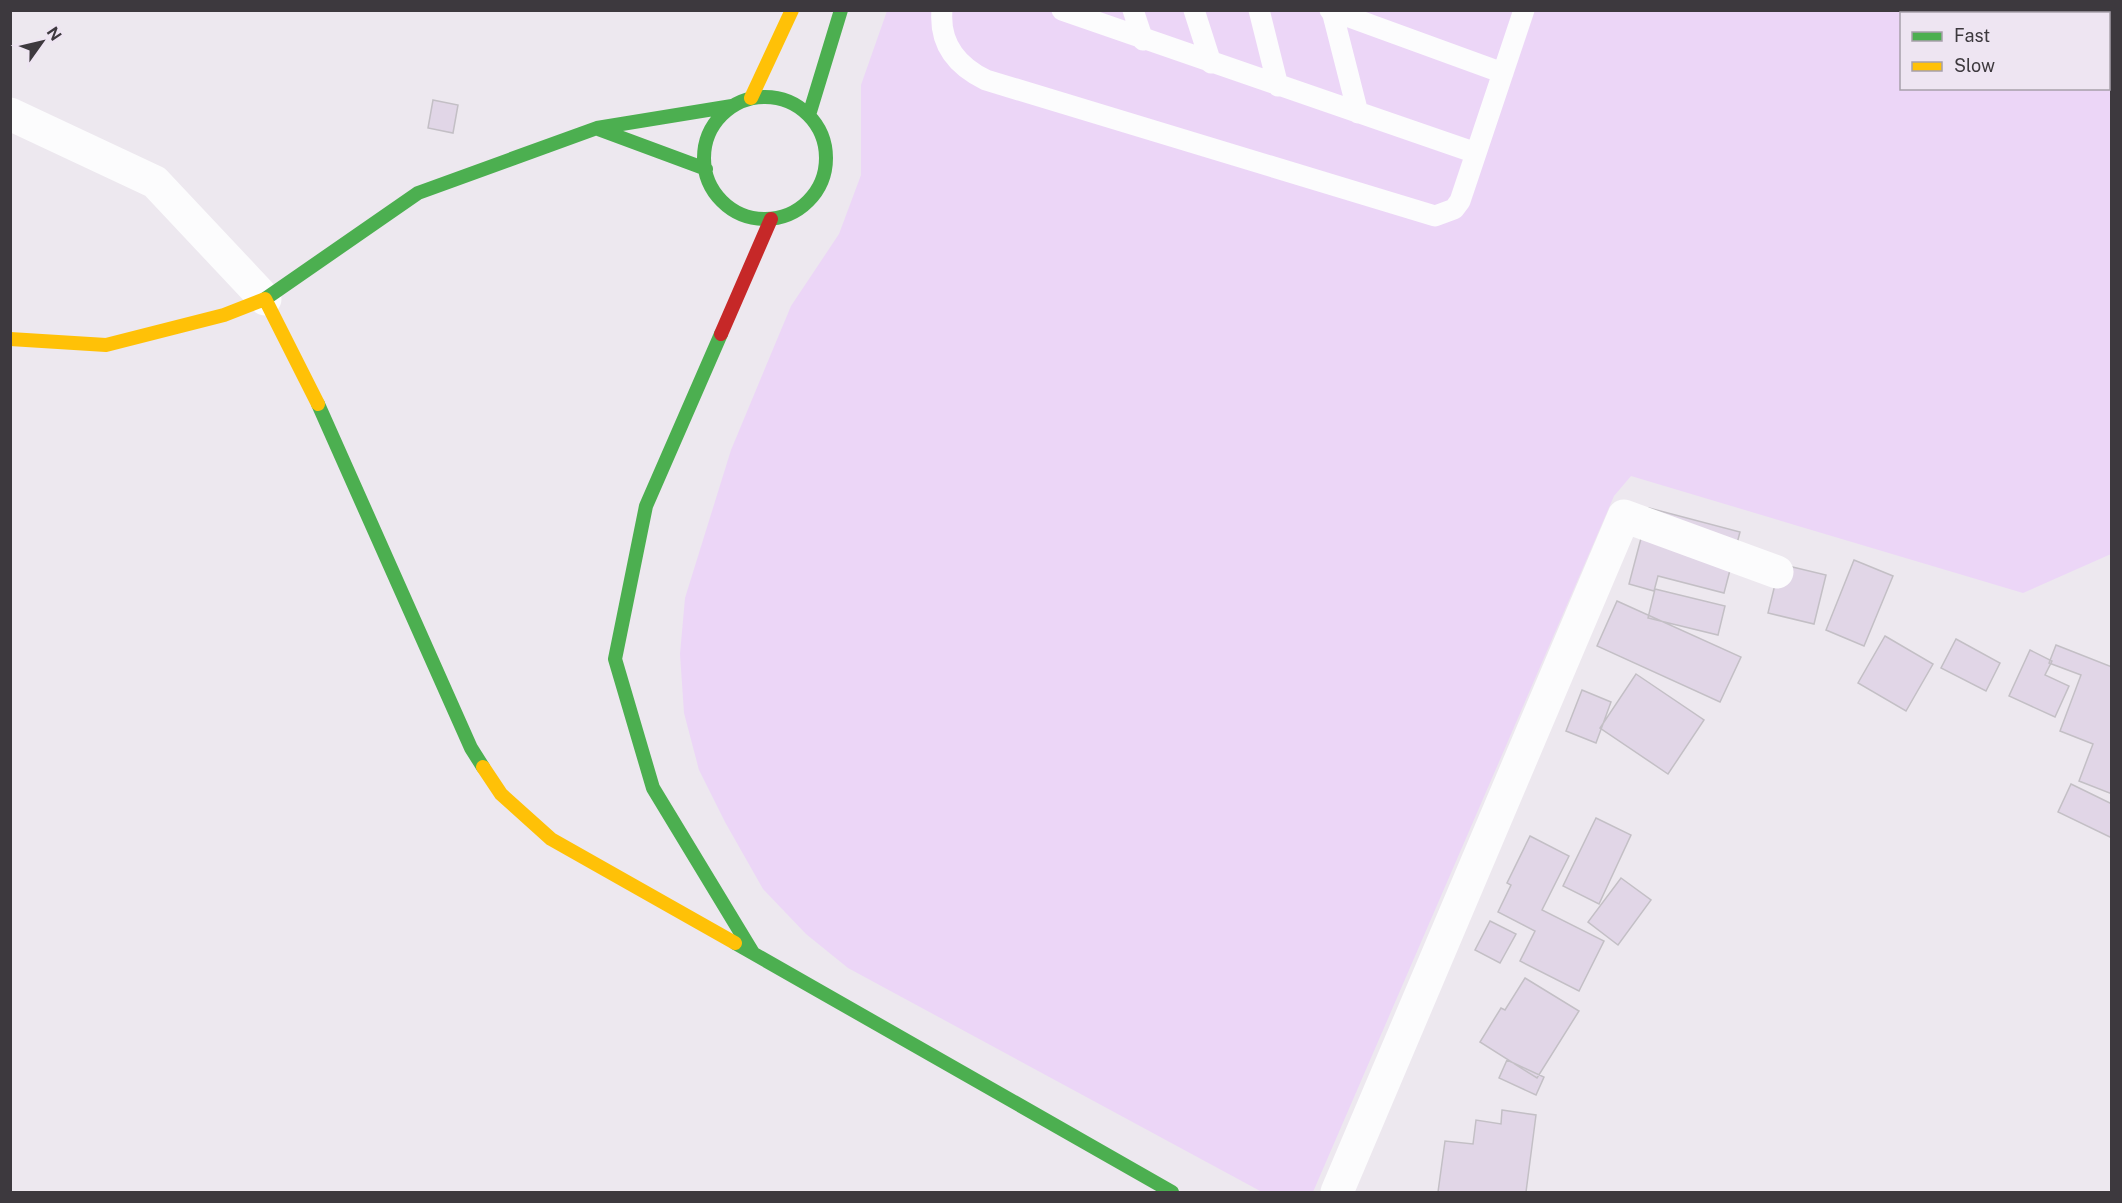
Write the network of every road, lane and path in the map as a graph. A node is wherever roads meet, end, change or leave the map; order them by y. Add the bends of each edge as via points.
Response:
1 (792, 10) edge
2 (841, 10) edge
3 (942, 10) edge
4 (1062, 10) edge
5 (1133, 10) edge
6 (1194, 10) edge
7 (1259, 10) edge
8 (1524, 10) edge
9 (1331, 11) edge
10 (1143, 40) junction
11 (1211, 63) junction
12 (1503, 73) junction
13 (1278, 86) junction
14 (751, 98) junction
15 (732, 106) junction
16 (1358, 113) junction
17 (10, 114) edge
18 (809, 116) junction
19 (597, 128) junction
20 (1476, 153) junction
21 (706, 169) junction
22 (771, 219) junction
23 (265, 299) junction
24 (10, 339) edge
25 (1777, 572) dead end
26 (754, 955) junction
27 (1172, 1192) edge
28 (1337, 1192) edge

1 - 14 street
2 - 18 street
3 - 20 lane via 943,35 949,49 970,73 986,80 1435,216 1454,209 1460,201
4 - 10 lane
5 - 10 lane
6 - 11 lane
7 - 13 lane
8 - 12 lane
9 - 12 lane
9 - 16 lane
10 - 11 lane
11 - 13 lane
12 - 20 lane
13 - 16 lane
14 - 15 street
14 - 18 street via 772,97 793,103
15 - 19 street
15 - 21 street via 717,120 707,138
16 - 20 lane
17 - 23 street via 156,182
18 - 22 street via 821,133 826,151 825,171 806,204
19 - 21 street
19 - 23 street via 418,193
21 - 22 street via 718,196 733,209 751,217
22 - 26 street via 646,506 615,659 653,788
23 - 24 street via 224,315 106,345
23 - 26 street via 317,402 471,748 501,794 551,839
25 - 28 street via 1624,516
26 - 27 street

